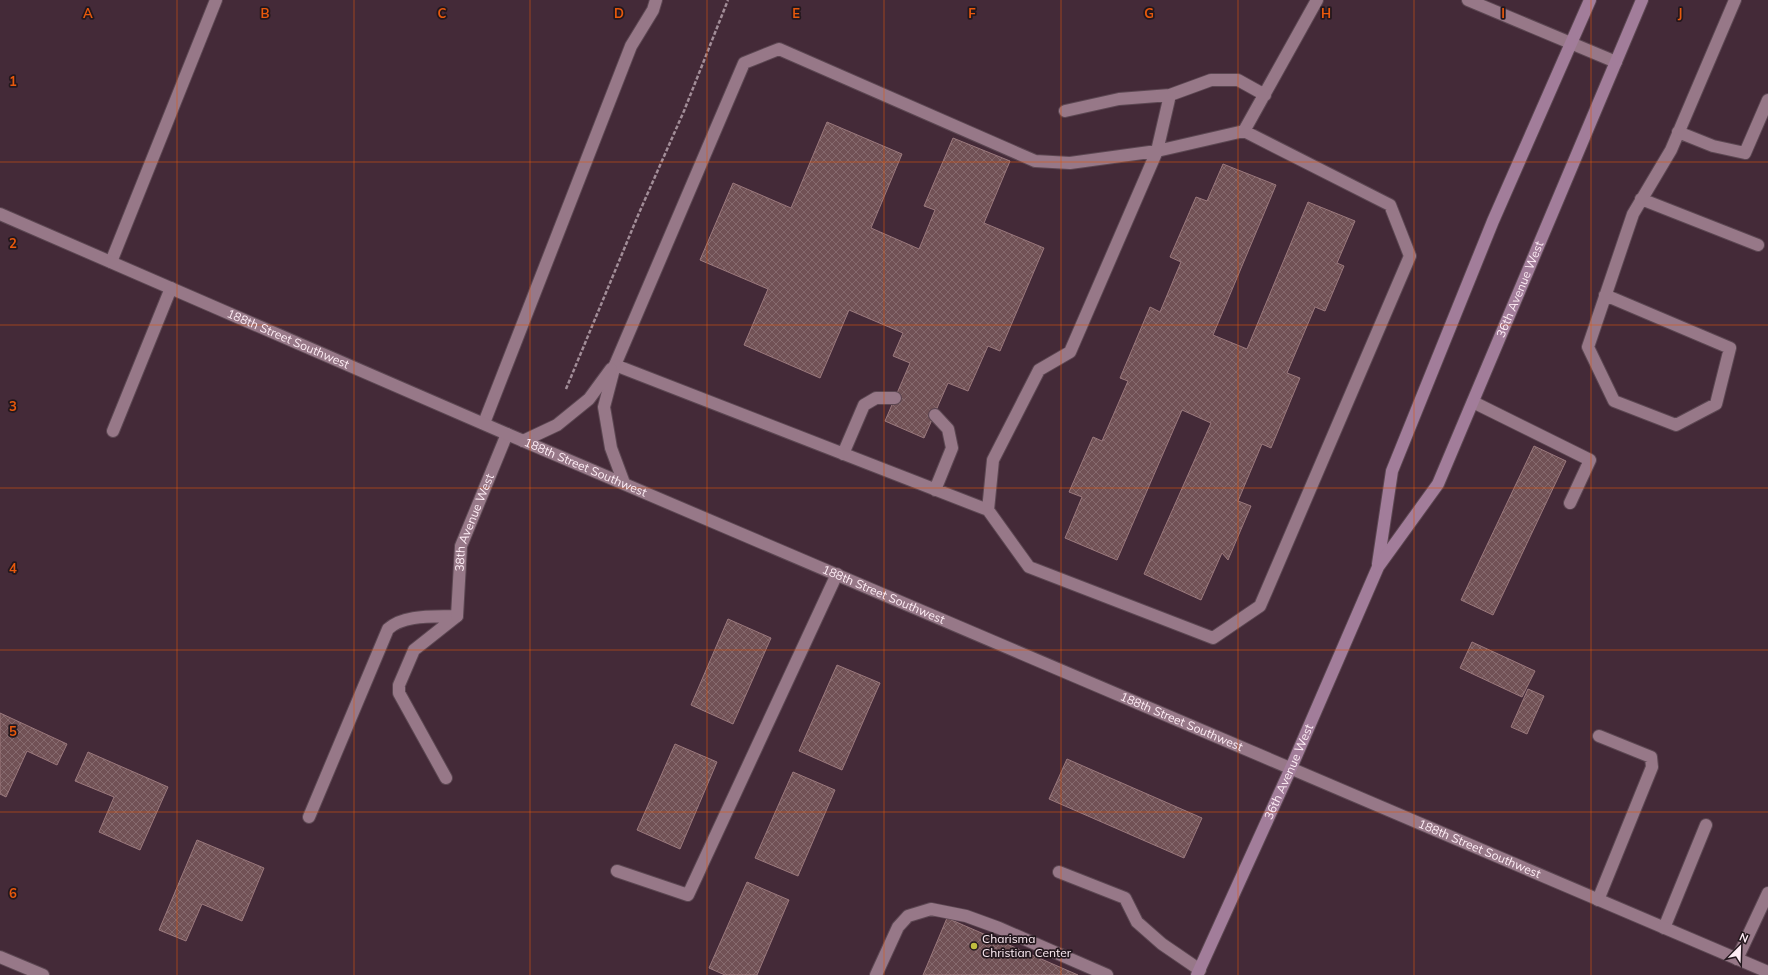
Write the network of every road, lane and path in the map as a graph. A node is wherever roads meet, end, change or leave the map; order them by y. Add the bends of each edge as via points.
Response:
1 (216, 0) edge
2 (656, 0) edge
3 (728, 0) edge
4 (1317, 0) edge
5 (1468, 0) edge
6 (1590, 0) edge
7 (1642, 0) edge
8 (1735, 0) edge
9 (1572, 43) junction
10 (1616, 62) junction
11 (1170, 95) junction
12 (1265, 95) junction
13 (1768, 100) edge
14 (1065, 111) dead end
15 (1244, 131) junction
16 (1678, 132) junction
17 (1157, 151) junction
18 (1641, 199) junction
19 (0, 214) edge
20 (1758, 245) dead end
21 (111, 262) junction
22 (171, 288) junction
23 (1605, 296) junction
24 (614, 365) junction
25 (565, 392) dead end
26 (895, 398) dead end
27 (1472, 402) junction
28 (935, 415) dead end
29 (484, 423) junction
30 (113, 431) dead end
31 (507, 434) junction
32 (523, 441) junction
33 (843, 454) junction
34 (624, 483) junction
35 (935, 490) junction
36 (1570, 503) dead end
37 (988, 510) junction
38 (1378, 567) junction
39 (837, 574) junction
40 (457, 616) junction
41 (1599, 736) dead end
42 (1292, 768) junction
43 (446, 778) dead end
44 (309, 817) dead end
45 (1706, 825) dead end
46 (617, 871) dead end
47 (1059, 872) dead end
48 (1768, 892) edge
49 (1598, 900) junction
50 (1664, 928) junction
51 (0, 957) edge
52 (1737, 959) junction
53 (1198, 972) edge
54 (1768, 972) edge
55 (43, 975) edge
56 (876, 975) edge
57 (1107, 975) edge

1 - 21 street
2 - 29 street via 653,10 631,46
3 - 25 path
4 - 12 street
5 - 9 street
6 - 9 main road, 36th Avenue West
7 - 10 main road, 36th Avenue West
8 - 16 street
9 - 10 street
9 - 38 main road, 36th Avenue West via 1493,221 1392,471
10 - 27 main road, 36th Avenue West
11 - 12 street via 1211,80 1238,80
11 - 14 street via 1119,99
11 - 17 street
12 - 15 street
13 - 16 street via 1745,153 1713,146
15 - 17 street
15 - 37 street via 1390,205 1410,256 1260,606 1212,638 1029,567
16 - 18 street via 1671,150
17 - 24 street via 1070,163 1035,161 779,49 744,63
17 - 37 street via 1070,352 1039,370 993,460
18 - 20 street
18 - 23 street via 1632,214
19 - 21 street, 188th Street Southwest
21 - 22 street, 188th Street Southwest
22 - 29 street, 188th Street Southwest
22 - 30 street
23 - 23 street via 1588,347 1614,400 1676,425 1716,404 1730,348
24 - 32 street via 589,399 557,425
24 - 33 street
24 - 34 street via 604,408 611,448
26 - 33 street via 876,398 864,405
27 - 36 street via 1590,460
27 - 38 main road, 36th Avenue West via 1438,484
28 - 35 street via 948,429 952,448
29 - 31 street, 188th Street Southwest
31 - 32 street, 188th Street Southwest
31 - 40 street, 38th Avenue West via 461,546
32 - 34 street, 188th Street Southwest
33 - 35 street
34 - 39 street, 188th Street Southwest
35 - 37 street
38 - 42 main road, 36th Avenue West
39 - 42 street, 188th Street Southwest
39 - 46 street via 688,895
40 - 43 street via 414,650 399,685 399,693
40 - 44 street via 405,620 395,623 388,629
41 - 49 street via 1651,757 1652,767
42 - 49 street, 188th Street Southwest
42 - 53 main road, 36th Avenue West
45 - 50 street
47 - 53 street via 1125,898 1137,922
48 - 52 street
49 - 50 street, 188th Street Southwest
50 - 52 street, 188th Street Southwest
51 - 55 street
52 - 54 street, 188th Street Southwest
56 - 57 street via 898,927 908,916 932,909 966,916 999,928

